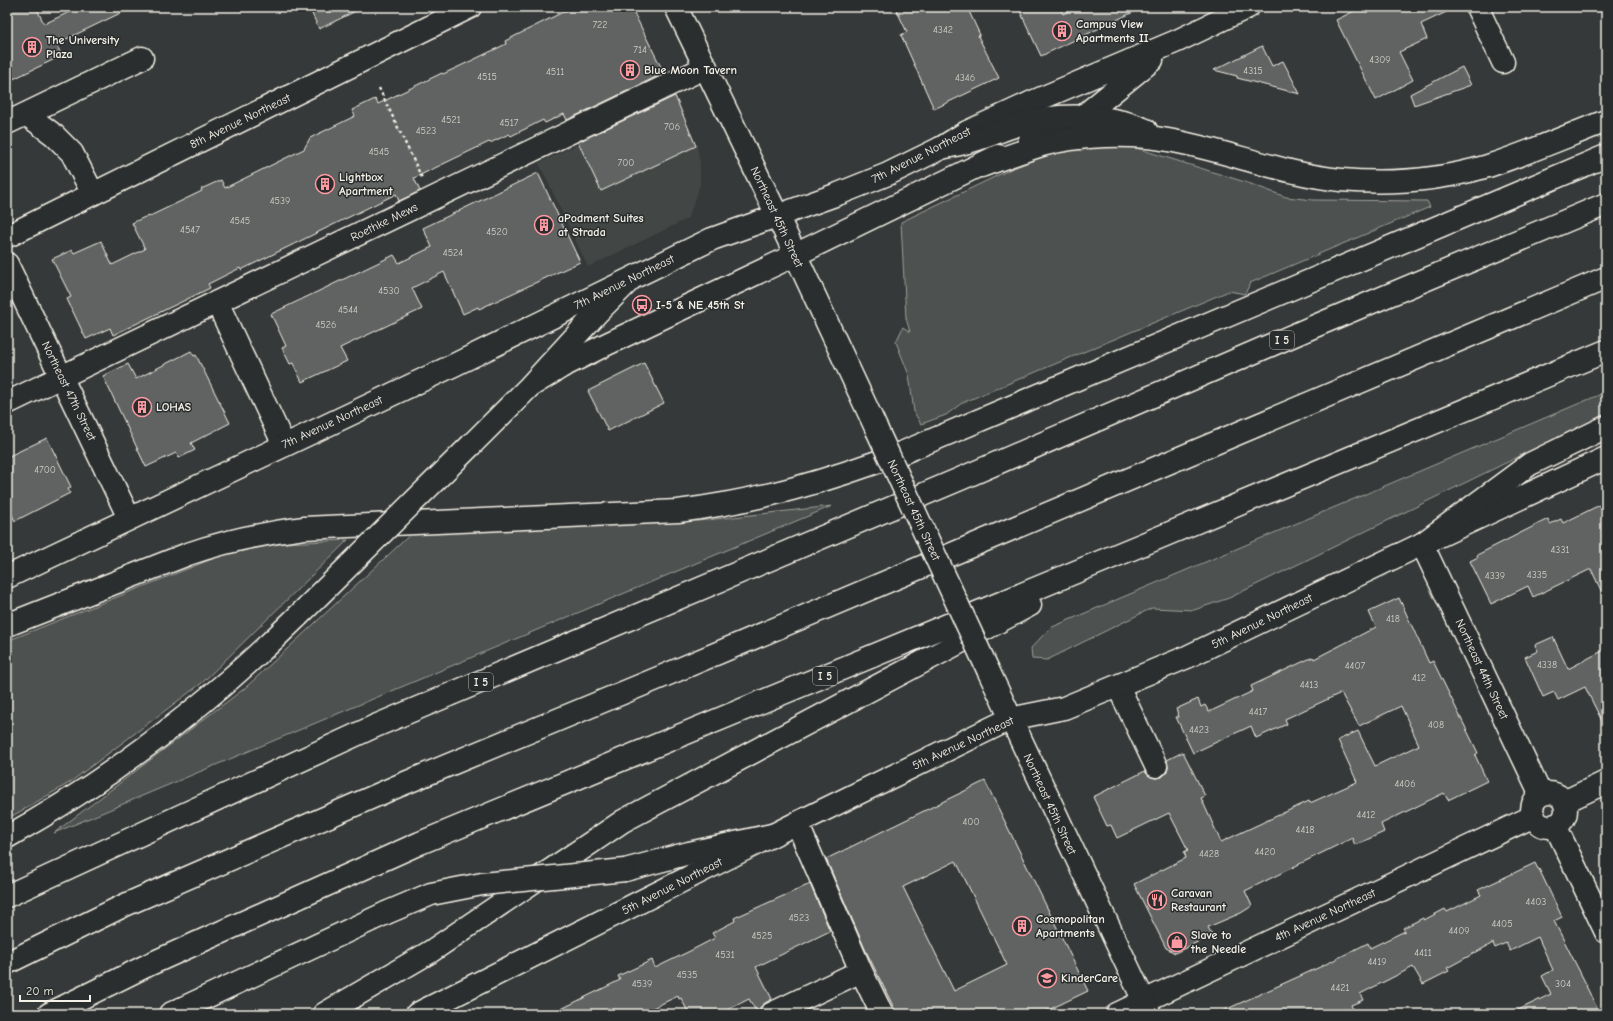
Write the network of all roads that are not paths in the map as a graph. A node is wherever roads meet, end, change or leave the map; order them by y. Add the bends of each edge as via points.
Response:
1 (470, 7) edge
2 (676, 7) edge
3 (1248, 7) edge
4 (1477, 7) edge
5 (1177, 41) junction
6 (142, 58) dead end
7 (1503, 62) dead end
8 (706, 67) junction
9 (26, 114) junction
10 (1082, 117) junction
11 (1606, 121) edge
12 (7, 123) edge
13 (1167, 140) junction
14 (941, 148) junction
15 (1606, 156) edge
16 (981, 166) junction
17 (93, 194) junction
18 (1606, 204) edge
19 (777, 215) junction
20 (8, 241) edge
21 (795, 255) junction
22 (7, 264) edge
23 (1606, 278) edge
24 (630, 280) junction
25 (217, 302) junction
26 (1606, 351) edge
27 (62, 376) junction
28 (530, 386) junction
29 (7, 403) edge
30 (1606, 427) edge
31 (284, 445) junction
32 (1606, 458) edge
33 (130, 518) junction
34 (1158, 538) junction
35 (1422, 544) junction
36 (7, 577) edge
37 (7, 625) edge
38 (1118, 686) junction
39 (1010, 719) junction
40 (1156, 766) dead end
41 (1606, 782) edge
42 (1541, 795) junction
43 (1564, 802) junction
44 (1534, 816) junction
45 (797, 823) junction
46 (1555, 826) junction
47 (772, 835) junction
48 (7, 837) edge
49 (7, 896) edge
50 (1606, 932) edge
51 (7, 963) edge
52 (861, 971) junction
53 (1147, 1008) edge
54 (49, 1014) edge
55 (170, 1014) edge
56 (324, 1014) edge
57 (417, 1014) edge
58 (772, 1014) edge
59 (882, 1014) edge
60 (1117, 1014) edge

1 - 17 main road, 8th Avenue Northeast
2 - 8 main road, Northeast 45th Street
3 - 5 main road, 7th Avenue Northeast
4 - 7 main road
5 - 10 main road
5 - 14 main road, 7th Avenue Northeast via 1030,103 967,132
6 - 9 main road
8 - 19 main road, Northeast 45th Street
8 - 25 main road, Roethke Mews
9 - 12 main road
9 - 17 main road via 54,135 72,153
10 - 13 main road via 1132,124
10 - 14 main road via 1039,120 970,142
10 - 16 main road via 1058,130 1021,144
11 - 13 main road via 1488,166 1456,174 1394,181 1340,179 1316,175
13 - 16 main road via 1126,136 1076,139 1043,145
14 - 19 main road, 7th Avenue Northeast via 863,184
15 - 37 main road via 955,431 863,468 799,488 747,500 678,511 304,528 274,532 188,554
16 - 21 main road
17 - 20 main road, 8th Avenue Northeast
18 - 49 main road, I 5 via 373,727
19 - 21 main road, Northeast 45th Street
19 - 24 main road, 7th Avenue Northeast via 712,239
21 - 28 main road via 607,344
21 - 39 main road, Northeast 45th Street, bridge
22 - 27 main road, Northeast 47th Street
23 - 51 main road via 398,786 125,905
24 - 28 main road
24 - 31 main road, 7th Avenue Northeast
25 - 27 main road, Roethke Mews
25 - 31 main road
26 - 34 main road, I 5
27 - 29 main road, Roethke Mews
27 - 33 main road, Northeast 47th Street
28 - 48 main road, bridge via 298,616 219,690 158,738 88,787
30 - 35 main road via 1530,464
31 - 33 main road, 7th Avenue Northeast
32 - 35 main road, 5th Avenue Northeast
33 - 36 main road, 7th Avenue Northeast
34 - 54 main road, I 5 via 420,843 148,965
34 - 56 main road via 623,821 430,952
35 - 38 main road, 5th Avenue Northeast via 1187,657
35 - 42 main road, Northeast 44th Street
38 - 39 main road, 5th Avenue Northeast via 1064,708
38 - 40 main road
39 - 45 main road, 5th Avenue Northeast
39 - 53 main road, Northeast 45th Street
41 - 43 main road
42 - 43 main road via 1554,793
42 - 44 main road via 1534,802
43 - 46 main road via 1566,814
44 - 46 main road via 1540,824
44 - 53 main road, 4th Avenue Northeast
45 - 47 main road, 5th Avenue Northeast
45 - 52 main road
46 - 50 main road
47 - 55 main road, bridge via 624,870 482,884 431,894
47 - 57 main road, 5th Avenue Northeast
52 - 58 main road
52 - 59 main road
53 - 60 main road, 4th Avenue Northeast

